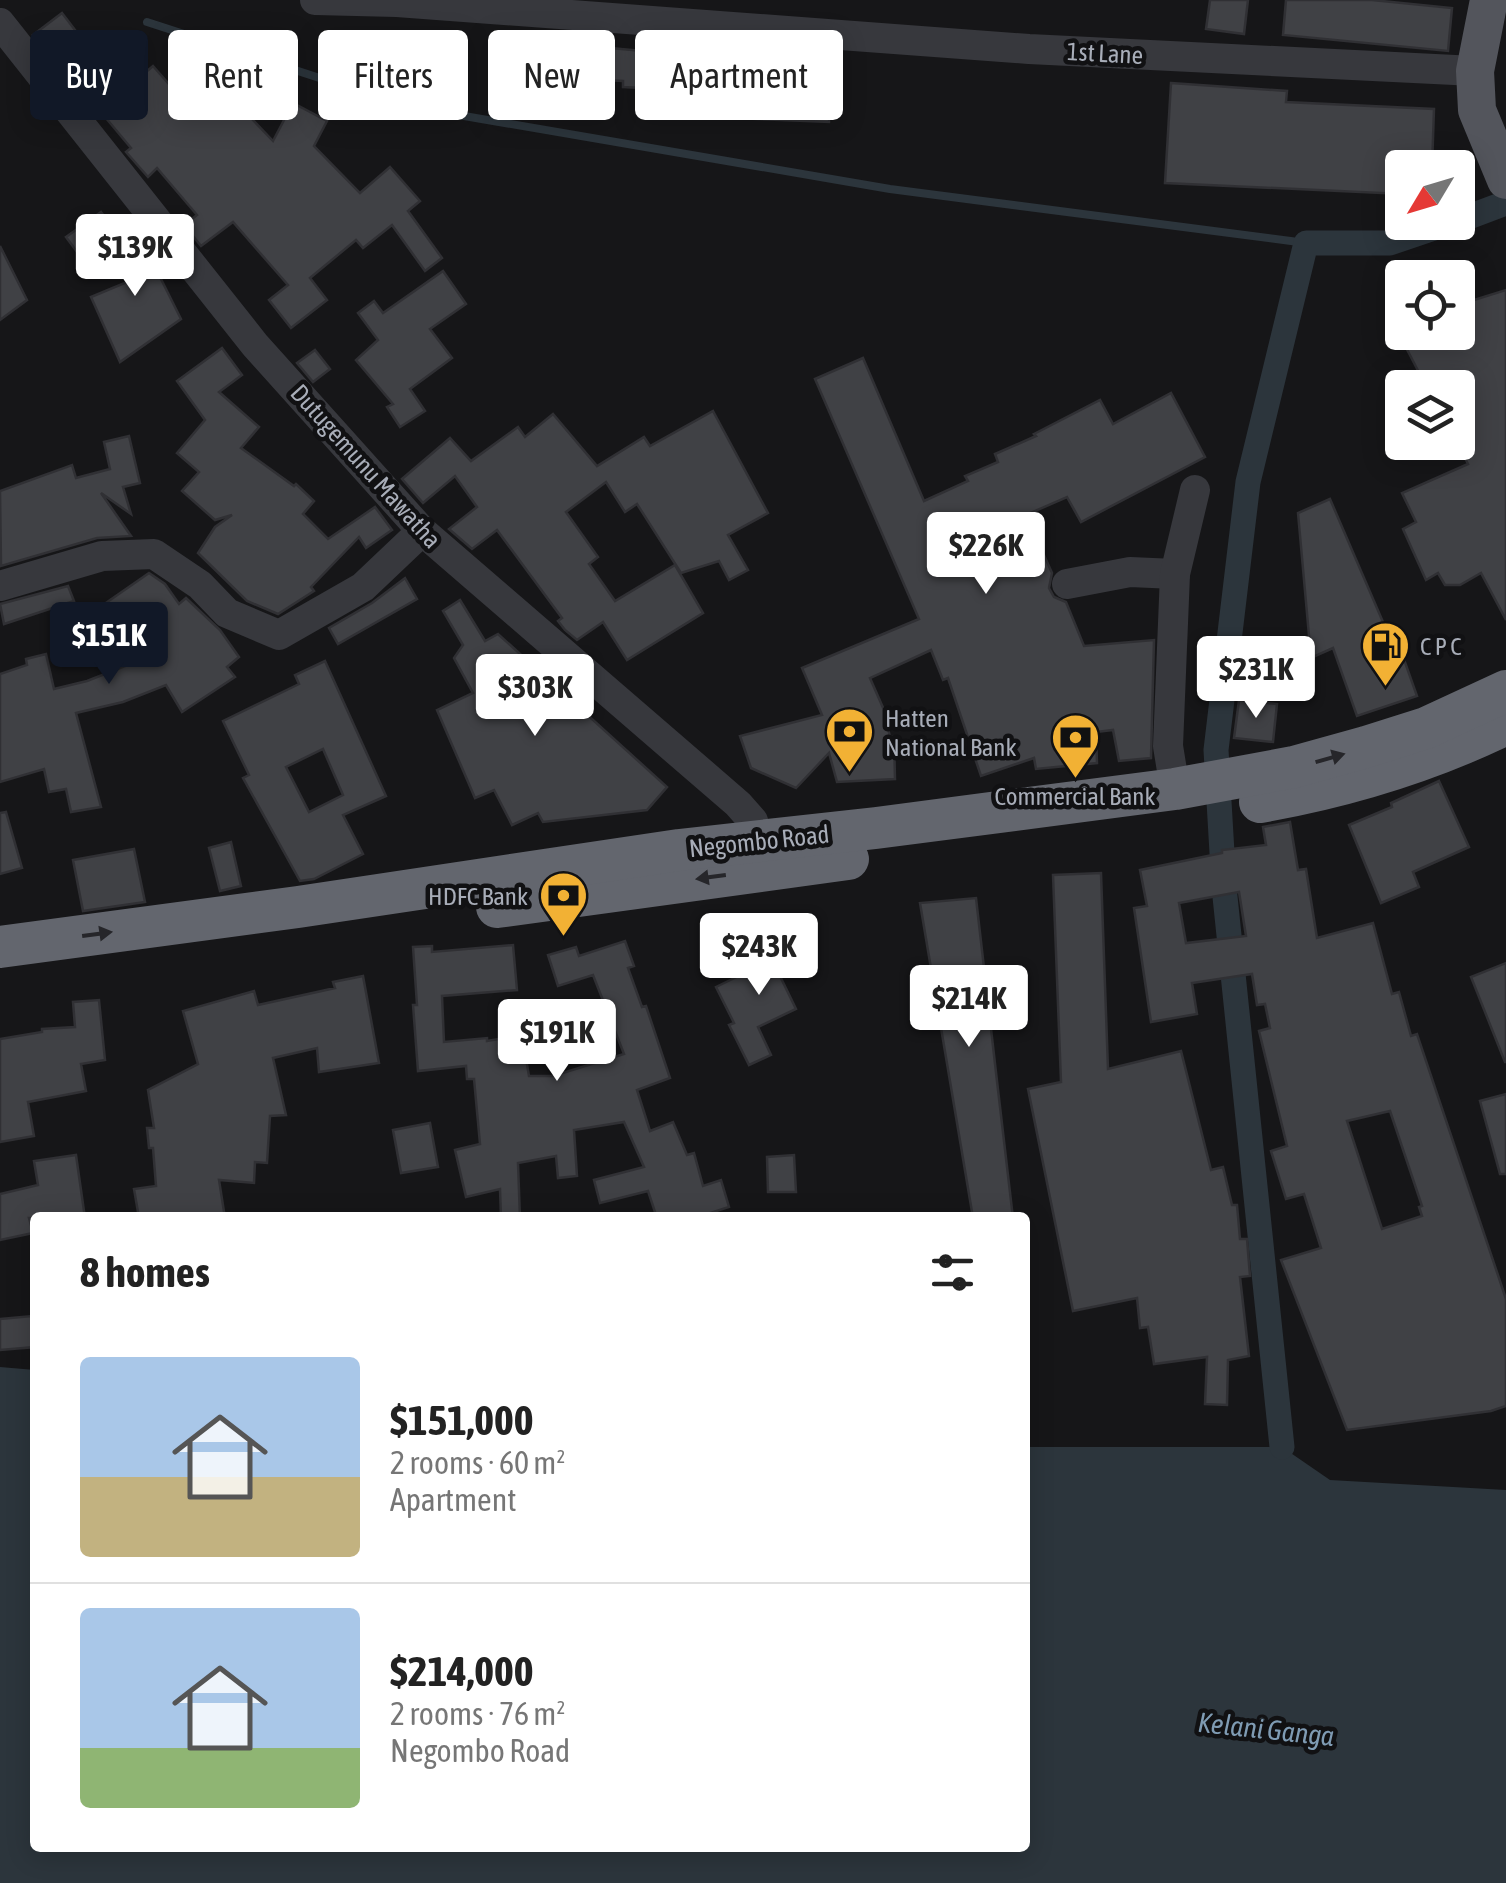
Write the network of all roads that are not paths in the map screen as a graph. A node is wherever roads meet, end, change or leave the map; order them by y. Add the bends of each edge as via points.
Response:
1 (316, 0) edge
2 (1489, 0) edge
3 (397, 1) edge
4 (0, 23) edge
5 (1475, 71) junction
6 (1506, 180) edge
7 (1195, 490) dead end
8 (422, 531) junction
9 (1175, 574) junction
10 (1067, 584) dead end
11 (0, 586) edge
12 (1506, 691) edge
13 (1506, 724) edge
14 (1237, 792) junction
15 (1183, 797) junction
16 (762, 854) junction
17 (0, 947) edge
18 (0, 976) edge

1 - 3 street, 1st Lane
2 - 5 main road
3 - 5 street, 1st Lane via 1029,50
4 - 8 street, Dutugemunu Mawatha via 256,345
5 - 6 main road via 1477,110
7 - 9 street
8 - 11 street via 363,587 279,635 227,613 154,554 102,556
8 - 16 street, Dutugemunu Mawatha via 738,804 752,821
9 - 10 street via 1130,572
9 - 15 street via 1168,746
14 -> 12 highway, Negombo Road via 1294,767 1426,728
13 - 14 highway, Negombo Road via 1466,744 1322,791
14 - 15 highway, Negombo Road
15 - 16 highway, Negombo Road
17 -> 16 highway, Negombo Road
16 -> 18 highway, Negombo Road

